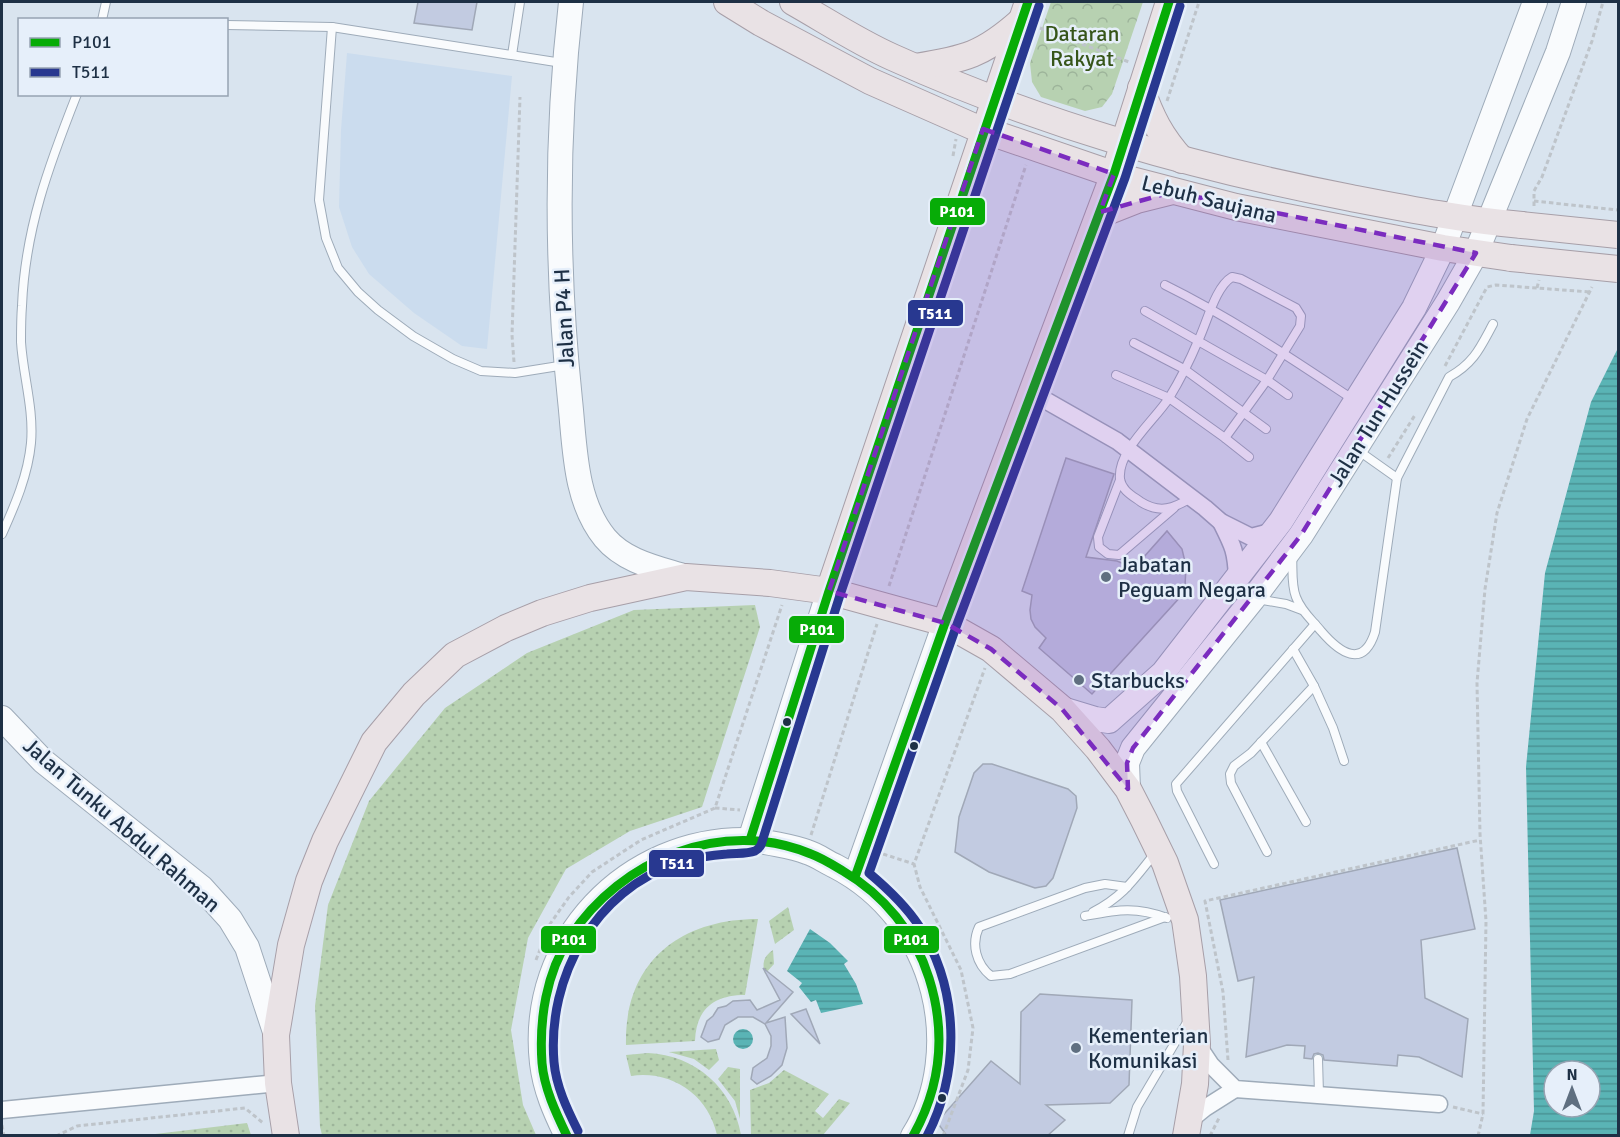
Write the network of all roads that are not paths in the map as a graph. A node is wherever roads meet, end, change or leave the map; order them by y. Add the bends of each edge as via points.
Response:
1 (106, 2) edge
2 (520, 2) edge
3 (571, 2) edge
4 (727, 2) edge
5 (793, 2) edge
6 (1169, 2) edge
7 (1535, 2) edge
8 (1574, 2) edge
9 (1024, 11) edge
10 (102, 18) edge
11 (228, 26) edge
12 (332, 27) junction
13 (512, 55) junction
14 (564, 63) junction
15 (915, 67) junction
16 (1144, 79) junction
17 (77, 96) edge
18 (994, 100) junction
19 (938, 110) junction
20 (983, 129) junction
21 (1124, 144) junction
22 (1182, 160) junction
23 (970, 168) junction
24 (1114, 174) junction
25 (1172, 192) junction
26 (1098, 215) junction
27 (1454, 218) junction
28 (1488, 222) junction
29 (1618, 235) edge
30 (1443, 248) junction
31 (1476, 253) junction
32 (1618, 268) edge
33 (1165, 285) dead end
34 (1212, 308) junction
35 (1145, 311) dead end
36 (1493, 324) dead end
37 (1199, 340) junction
38 (1134, 343) dead end
39 (1284, 353) junction
40 (566, 365) junction
41 (1184, 369) junction
42 (1116, 375) dead end
43 (1267, 380) junction
44 (1031, 392) junction
45 (1288, 395) dead end
46 (1169, 398) junction
47 (1356, 402) junction
48 (1244, 412) junction
49 (1266, 429) dead end
50 (1225, 438) junction
51 (1355, 449) junction
52 (1129, 450) junction
53 (1249, 457) dead end
54 (1397, 478) junction
55 (1120, 480) junction
56 (1191, 498) junction
57 (1175, 508) junction
58 (1221, 522) junction
59 (2, 534) edge
60 (1283, 538) junction
61 (686, 576) junction
62 (1237, 578) junction
63 (829, 591) junction
64 (1253, 599) junction
65 (1302, 610) junction
66 (945, 623) junction
67 (1315, 624) junction
68 (1293, 649) junction
69 (1314, 686) junction
70 (1062, 709) junction
71 (2, 718) edge
72 (1261, 742) junction
73 (1344, 761) dead end
74 (1128, 789) junction
75 (1306, 822) dead end
76 (750, 840) junction
77 (1158, 849) junction
78 (1267, 852) dead end
79 (1214, 864) dead end
80 (855, 877) junction
81 (1127, 887) junction
82 (1176, 922) junction
83 (1196, 1009) junction
84 (276, 1035) junction
85 (1197, 1044) junction
86 (1318, 1059) dead end
87 (278, 1083) junction
88 (1228, 1093) junction
89 (1319, 1094) junction
90 (1439, 1104) road end
91 (2, 1110) edge
92 (1188, 1128) edge
93 (276, 1132) edge
94 (567, 1136) edge
95 (913, 1136) edge
96 (1128, 1136) edge

1 - 10 lane
2 - 13 lane
3 - 14 street, Jalan P4 H
4 - 19 main road, Lebuh Saujana via 870,81
5 - 15 main road, Lebuh Saujana
6 - 16 main road
7 - 27 street, Jalan Tun Hussein
8 - 28 street, Jalan Tun Hussein via 1558,52
9 - 15 main road via 1000,40 977,53
9 - 18 main road
11 - 12 lane
12 - 13 lane
12 - 40 lane via 319,200 326,238 338,268 378,310 429,345 481,371 515,373
13 - 14 lane
14 - 40 street, Jalan P4 H via 559,199
15 - 18 main road, Lebuh Saujana
16 - 21 main road
16 - 22 main road via 1150,114
17 - 59 lane via 30,229 21,343 31,441 24,480
18 - 20 main road
18 - 21 main road, Lebuh Saujana
19 - 20 main road, Lebuh Saujana
19 - 23 main road via 957,138
20 - 23 main road
20 - 24 main road, Lebuh Saujana
21 - 22 main road, Lebuh Saujana
21 - 24 main road
22 - 27 main road, Lebuh Saujana
23 - 63 main road
24 - 25 main road, Lebuh Saujana
24 - 26 main road
25 - 26 main road
25 - 30 main road, Lebuh Saujana
26 - 44 main road
27 - 28 main road, Lebuh Saujana
27 - 30 street, Jalan Tun Hussein
28 - 29 main road, Lebuh Saujana, bridge via 1528,215
28 - 31 street, Jalan Tun Hussein
30 - 31 main road, Lebuh Saujana
30 - 47 street, Jalan Tun Hussein via 1414,308
31 - 32 main road, Lebuh Saujana, bridge
31 - 51 street, Jalan Tun Hussein
33 - 34 lane
34 - 37 lane
34 - 39 lane
34 - 39 lane via 1232,277 1296,308 1301,316 1300,326
35 - 37 lane
36 - 54 lane via 1476,357 1449,378
37 - 41 lane
37 - 43 lane
38 - 41 lane
39 - 43 lane
39 - 47 lane
40 - 61 street, Jalan P4 H via 577,465 584,501 597,526 606,540 630,559
41 - 46 lane
41 - 48 lane
42 - 46 lane
43 - 45 lane
43 - 48 lane
44 - 52 street
44 - 66 main road
46 - 50 lane
46 - 52 lane
47 - 60 street, Jalan Tun Hussein
48 - 49 lane
48 - 50 lane
50 - 53 lane
51 - 54 lane
51 - 60 street, Jalan Tun Hussein via 1301,535
52 - 55 lane
52 - 56 street
54 - 67 lane via 1373,639 1358,655 1348,654
55 - 57 lane via 1126,491 1147,505 1158,510
55 - 57 lane via 1098,537 1099,547 1108,554 1119,555
56 - 57 lane
56 - 58 street
58 - 60 street via 1251,537
58 - 62 street via 1233,544
60 - 62 street, Jalan Tun Hussein
60 - 64 street, Jalan Tun Hussein
60 - 65 lane
61 - 63 main road
61 - 84 main road via 590,598 506,628 455,655 414,694 374,742 325,841 291,945
62 - 70 street, Jalan Tun Hussein via 1163,673 1109,721
63 - 66 main road
63 - 76 street
64 - 65 lane
64 - 74 street, Jalan Tun Hussein via 1133,748 1127,763
65 - 67 lane
66 - 70 main road via 991,649
66 - 80 street
67 - 68 lane
68 - 69 lane
68 - 79 lane via 1176,784
69 - 72 lane
69 - 73 lane
70 - 74 main road
71 - 84 street, Jalan Tunku Abdul Rahman via 43,761 202,888 230,919 247,947
72 - 75 lane
72 - 78 lane via 1230,774
74 - 77 main road
76 - 80 street via 807,852
76 - 94 street via 707,843 665,855 627,875 594,903 568,938 550,978 541,1020 542,1063 552,1106
77 - 81 lane
77 - 82 main road via 1165,863
80 - 95 street via 886,903 910,935 928,971 938,1010 939,1050 933,1090
81 - 82 lane via 1113,901 1085,916 1126,909 1148,911
81 - 82 lane via 1105,884 1085,888 980,927 974,938 983,970 991,976 1010,974
82 - 83 main road
83 - 85 main road
83 - 96 lane via 1137,1107
84 - 87 main road
85 - 88 street via 1222,1077
85 - 92 main road
86 - 89 lane
87 - 91 street
87 - 93 main road
88 - 89 street
88 - 92 street
89 - 90 street

